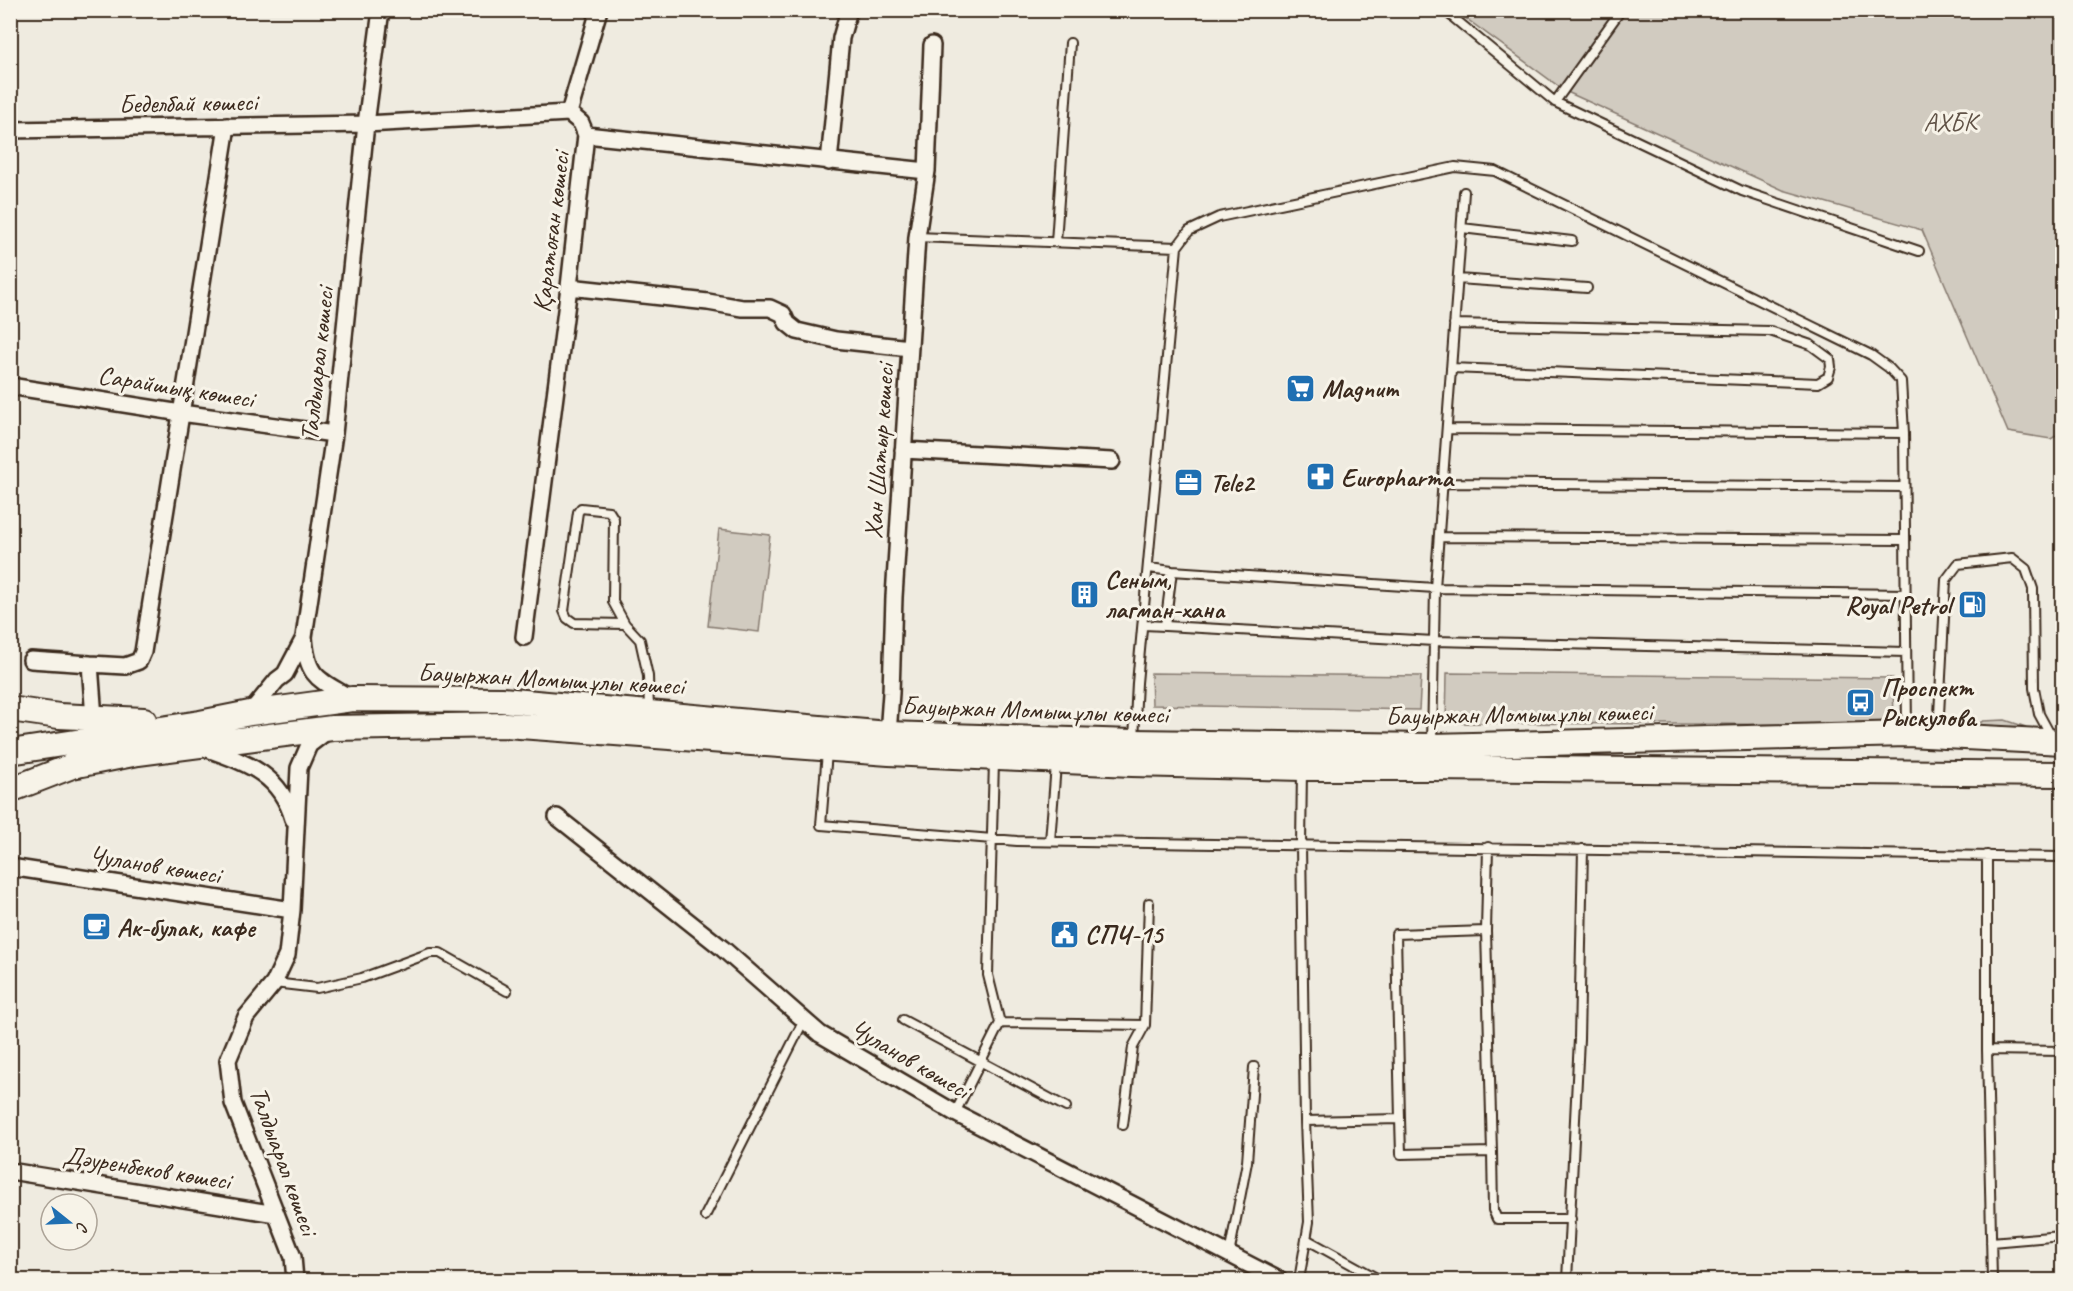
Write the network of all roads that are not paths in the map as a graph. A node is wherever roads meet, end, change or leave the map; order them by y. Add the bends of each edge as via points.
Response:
1 (381, 10) edge
2 (599, 10) edge
3 (849, 10) edge
4 (1444, 10) edge
5 (1621, 10) edge
6 (1070, 43) dead end
7 (932, 45) dead end
8 (1555, 102) junction
9 (569, 113) junction
10 (366, 124) junction
11 (227, 126) junction
12 (10, 130) edge
13 (586, 135) junction
14 (829, 162) junction
15 (927, 171) junction
16 (1464, 192) dead end
17 (1462, 228) junction
18 (917, 237) junction
19 (1572, 241) dead end
20 (1056, 242) junction
21 (1177, 247) junction
22 (1919, 251) dead end
23 (1458, 279) junction
24 (569, 287) junction
25 (1587, 288) dead end
26 (1454, 324) junction
27 (910, 348) junction
28 (1451, 368) junction
29 (10, 386) edge
30 (181, 413) junction
31 (1447, 429) junction
32 (1904, 433) junction
33 (334, 434) junction
34 (903, 450) junction
35 (1112, 460) dead end
36 (1443, 483) junction
37 (1904, 487) junction
38 (1439, 537) junction
39 (1905, 540) junction
40 (1149, 568) junction
41 (1172, 571) junction
42 (1435, 588) junction
43 (1906, 594) junction
44 (625, 624) junction
45 (1144, 625) junction
46 (1166, 626) junction
47 (304, 637) junction
48 (524, 638) dead end
49 (1434, 640) junction
50 (1906, 652) junction
51 (31, 660) dead end
52 (90, 664) junction
53 (352, 699) junction
54 (10, 709) edge
55 (250, 713) junction
56 (650, 713) junction
57 (94, 718) junction
58 (332, 728) junction
59 (200, 734) junction
60 (888, 734) junction
61 (1907, 734) junction
62 (1938, 736) junction
63 (2058, 742) edge
64 (827, 749) junction
65 (10, 752) edge
66 (1133, 753) junction
67 (1431, 757) junction
68 (994, 758) junction
69 (1056, 760) junction
70 (72, 766) junction
71 (1302, 768) junction
72 (2062, 774) edge
73 (10, 776) edge
74 (10, 790) edge
75 (557, 818) dead end
76 (296, 828) junction
77 (992, 838) junction
78 (1050, 841) junction
79 (1301, 845) junction
80 (1488, 848) junction
81 (1583, 849) junction
82 (1987, 855) junction
83 (2062, 856) edge
84 (10, 867) edge
85 (1149, 903) dead end
86 (292, 910) junction
87 (1486, 932) junction
88 (274, 982) junction
89 (507, 991) dead end
90 (804, 1020) junction
91 (903, 1020) dead end
92 (1000, 1023) junction
93 (1145, 1025) junction
94 (1987, 1050) junction
95 (2062, 1051) edge
96 (981, 1062) junction
97 (1254, 1067) dead end
98 (1066, 1107) dead end
99 (955, 1113) junction
100 (1400, 1119) junction
101 (1305, 1121) junction
102 (1123, 1125) dead end
103 (1492, 1152) junction
104 (10, 1171) edge
105 (276, 1214) junction
106 (705, 1216) dead end
107 (1571, 1220) junction
108 (2062, 1236) edge
109 (1306, 1239) junction
110 (1990, 1242) junction
111 (1229, 1255) junction
112 (295, 1281) edge
113 (1279, 1281) edge
114 (1299, 1281) edge
115 (1380, 1281) edge
116 (1567, 1281) edge
117 (1992, 1281) edge

1 - 10 street, Талдыарал көшесі
2 - 9 street
3 - 14 street via 841,38
4 - 8 lane
5 - 8 lane
6 - 20 lane
7 - 15 street, Хан Шатыр көшесі
8 - 22 lane via 1742,191
9 - 10 street, Беделбай көшесі
9 - 13 street via 581,123
10 - 11 street, Беделбай көшесі
10 - 33 street, Талдыарал көшесі
11 - 12 street, Беделбай көшесі
11 - 30 street
13 - 14 street, Қаратоған көшесі
13 - 24 street, Қаратоған көшесі
14 - 15 street, Қаратоған көшесі
15 - 18 street, Хан Шатыр көшесі
16 - 17 lane
17 - 19 lane
17 - 23 lane
18 - 20 lane
18 - 27 street, Хан Шатыр көшесі
20 - 21 lane
21 - 32 lane via 1189,231 1219,217 1455,167 1495,171 1871,355 1901,381
21 - 40 lane
23 - 25 lane
23 - 26 lane
24 - 27 street via 770,308 783,314 797,331 836,340
24 - 48 street, Қаратоған көшесі
26 - 28 lane
26 - 28 lane via 1770,331 1811,345 1830,360 1831,367 1828,377 1818,382
27 - 34 street, Хан Шатыр көшесі
28 - 31 lane
29 - 30 street, Сарайшық көшесі
30 - 33 street, Сарайшық көшесі
30 - 52 street via 143,652 139,661 125,666
31 - 32 lane
31 - 36 lane
32 - 37 lane
33 - 47 street, Талдыарал көшесі
34 - 35 street
34 - 60 street, Хан Шатыр көшесі
36 - 37 lane
36 - 38 lane
37 - 39 lane
38 - 39 lane
38 - 42 lane
39 - 43 lane
40 - 41 lane
40 - 45 lane
41 - 42 lane
41 - 46 lane
42 - 43 lane
42 - 49 lane
43 - 50 lane
44 - 44 lane via 613,603 614,519 609,511 581,508 564,610 567,618 574,623
44 - 56 lane via 640,640 648,676
45 - 46 lane
45 - 66 lane
46 - 49 lane
47 - 53 street, Талдыарал көшесі via 310,670
47 - 55 street via 285,674
49 - 50 lane
49 - 67 lane
50 - 61 lane
51 - 52 street
52 - 57 street
53 - 55 main road, Бауыржан Момышұлы көшесі
53 - 56 main road, Бауыржан Момышұлы көшесі via 502,700
54 - 57 main road
55 - 59 main road, Бауыржан Момышұлы көшесі
56 - 60 main road, Бауыржан Момышұлы көшесі
57 - 59 main road
58 - 59 main road, Бауыржан Момышұлы көшесі
58 - 64 main road, Бауыржан Момышұлы көшесі via 506,725
58 - 76 street, Талдыарал көшесі via 309,745 299,768
59 - 65 main road, Бауыржан Момышұлы көшесі
59 - 70 main road via 138,753
59 - 76 street via 264,774 283,794
60 - 66 main road, Бауыржан Момышұлы көшесі
61 - 62 main road, Бауыржан Момышұлы көшесі
61 - 67 main road, Бауыржан Момышұлы көшесі
62 - 63 main road, Бауыржан Момышұлы көшесі
62 - 63 lane via 1946,580 1958,564 2012,558 2026,569 2033,589 2034,688 2039,714
64 - 68 main road, Бауыржан Момышұлы көшесі
64 - 77 lane via 821,825
66 - 67 main road, Бауыржан Момышұлы көшесі
66 - 69 main road, Бауыржан Момышұлы көшесі
66 - 71 main road, Бауыржан Момышұлы көшесі
67 - 71 main road, Бауыржан Момышұлы көшесі
67 - 72 main road, Бауыржан Момышұлы көшесі
68 - 69 main road, Бауыржан Момышұлы көшесі
68 - 77 lane
69 - 78 lane
70 - 73 main road
70 - 74 main road
71 - 79 lane
75 - 90 street, Чуланов көшесі via 722,948
76 - 86 street, Талдыарал көшесі
77 - 78 lane
77 - 92 lane via 988,975
78 - 79 lane
79 - 80 lane
79 - 101 lane
80 - 81 lane
80 - 87 lane
81 - 82 lane
81 - 107 lane
82 - 83 lane
82 - 94 lane
84 - 86 street, Чуланов көшесі
85 - 93 lane
86 - 88 street, Талдыарал көшесі via 287,955
87 - 100 lane via 1396,934
87 - 103 lane
88 - 89 lane via 317,988 440,953
88 - 105 street, Талдыарал көшесі via 246,1017 228,1060 233,1104
90 - 99 street, Чуланов көшесі via 820,1034
90 - 106 lane
91 - 96 lane
92 - 93 lane
92 - 96 lane
93 - 102 lane via 1133,1047
94 - 95 lane
94 - 110 lane
96 - 98 lane
96 - 99 lane
97 - 111 lane via 1247,1162
99 - 111 street, Чуланов көшесі
100 - 101 lane
100 - 103 lane via 1401,1154
101 - 109 lane via 1309,1222
103 - 107 lane via 1493,1210 1497,1219
104 - 105 street, Дәуренбеков көшесі
105 - 112 street, Талдыарал көшесі via 293,1257
107 - 116 lane
108 - 110 lane
109 - 114 lane
109 - 115 lane
110 - 117 lane
111 - 113 street, Чуланов көшесі

